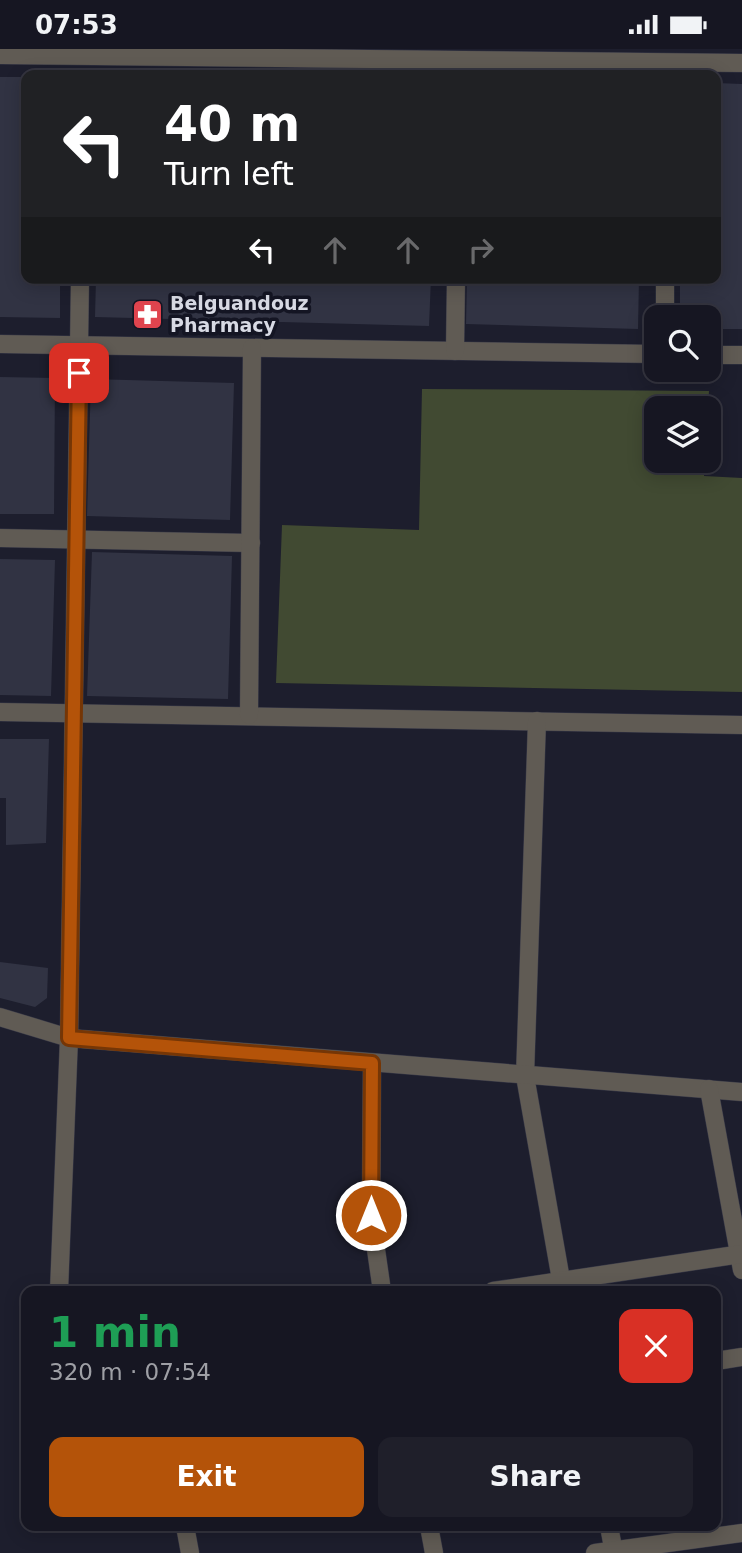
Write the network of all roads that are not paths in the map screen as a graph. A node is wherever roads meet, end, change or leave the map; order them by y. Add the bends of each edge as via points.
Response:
1 (82, 53) edge
2 (0, 55) edge
3 (459, 61) edge
4 (664, 62) edge
5 (742, 63) edge
6 (80, 284) edge
7 (456, 284) edge
8 (665, 284) edge
9 (665, 305) edge
10 (0, 344) edge
11 (79, 345) junction
12 (252, 348) junction
13 (455, 351) junction
14 (644, 354) edge
15 (721, 355) edge
16 (742, 355) edge
17 (0, 538) edge
18 (76, 539) junction
19 (251, 543) junction
20 (0, 712) edge
21 (74, 712) junction
22 (249, 715) junction
23 (537, 721) junction
24 (742, 725) edge
25 (0, 1017) edge
26 (69, 1038) junction
27 (372, 1063) junction
28 (525, 1076) junction
29 (709, 1089) junction
30 (742, 1092) edge
31 (741, 1259) edge
32 (60, 1286) edge
33 (381, 1286) edge
34 (562, 1286) edge
35 (742, 1357) edge
36 (721, 1359) edge
37 (186, 1531) edge
38 (430, 1531) edge
39 (610, 1531) edge
40 (742, 1533) edge
41 (614, 1552) edge
42 (190, 1553) edge
43 (434, 1553) edge
44 (595, 1553) edge

1 - 2 street
1 - 3 street
3 - 4 street
4 - 5 street
6 - 11 street
7 - 13 street
8 - 9 street
10 - 11 street
11 - 12 street
11 - 18 street
12 - 13 street
12 - 19 street
13 - 14 street
15 - 16 street
17 - 18 street
18 - 19 street
18 - 21 street
19 - 22 street
20 - 21 street
21 - 22 street
21 - 26 street
22 - 23 street
23 - 24 street
23 - 28 street
25 - 26 street
26 - 27 street
26 - 32 street
27 - 28 street
27 - 33 street via 371,1215
28 - 29 street
28 - 34 street
29 - 30 street
29 - 31 street
31 - 34 street
35 - 36 street
37 - 42 street
38 - 43 street
39 - 41 street
40 - 41 street
41 - 44 street

